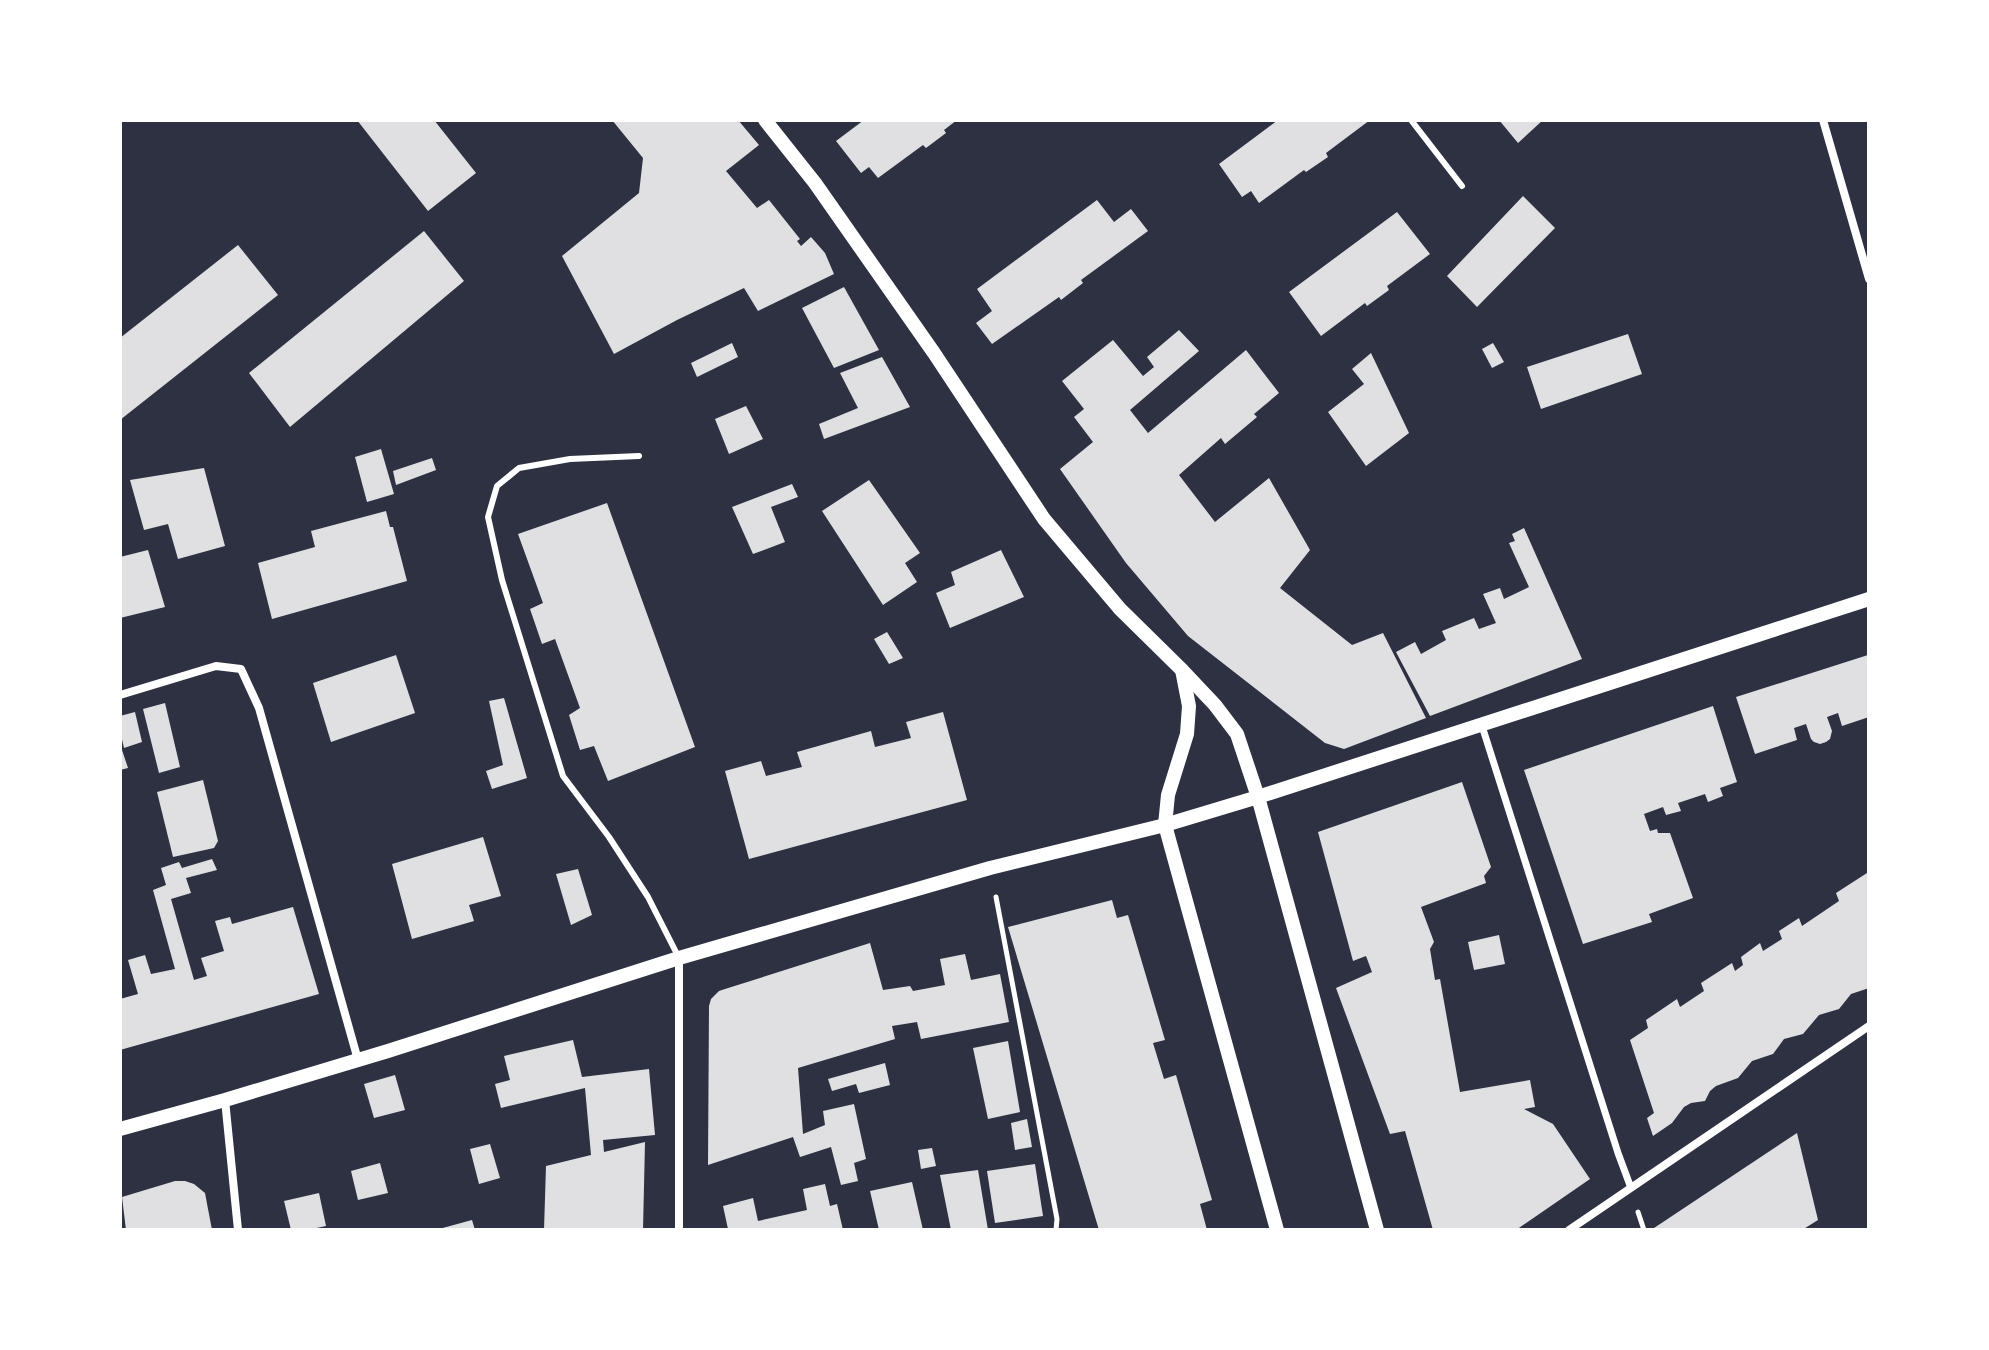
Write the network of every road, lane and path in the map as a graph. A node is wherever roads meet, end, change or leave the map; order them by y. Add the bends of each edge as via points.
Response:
1 (765, 120) edge
2 (1411, 120) edge
3 (1823, 120) edge
4 (1462, 186) dead end
5 (1869, 279) edge
6 (639, 456) dead end
7 (1869, 599) edge
8 (1182, 670) junction
9 (120, 695) edge
10 (1481, 724) junction
11 (1258, 797) junction
12 (1165, 825) junction
13 (990, 868) junction
14 (679, 958) junction
15 (1869, 1026) edge
16 (358, 1060) junction
17 (225, 1100) junction
18 (120, 1129) edge
19 (1631, 1188) junction
20 (238, 1230) edge
21 (679, 1230) edge
22 (1056, 1230) edge
23 (1277, 1230) edge
24 (1377, 1230) edge
25 (1569, 1230) edge

1 - 8 street via 925,340 1044,519 1120,609
2 - 4 lane
3 - 5 street
6 - 14 lane via 519,468 497,486 488,517 502,580 563,776 648,897
7 - 10 street
8 - 11 street via 1237,734
8 - 12 street via 1189,706 1187,734 1168,795
9 - 16 street via 216,666 241,669 259,708
10 - 11 street
10 - 19 street
11 - 12 street
11 - 24 street
12 - 13 street
12 - 23 street
13 - 14 street
13 - 22 path
14 - 16 street
14 - 21 street
15 - 19 street
16 - 17 street
17 - 18 street
17 - 20 street
19 - 25 street

